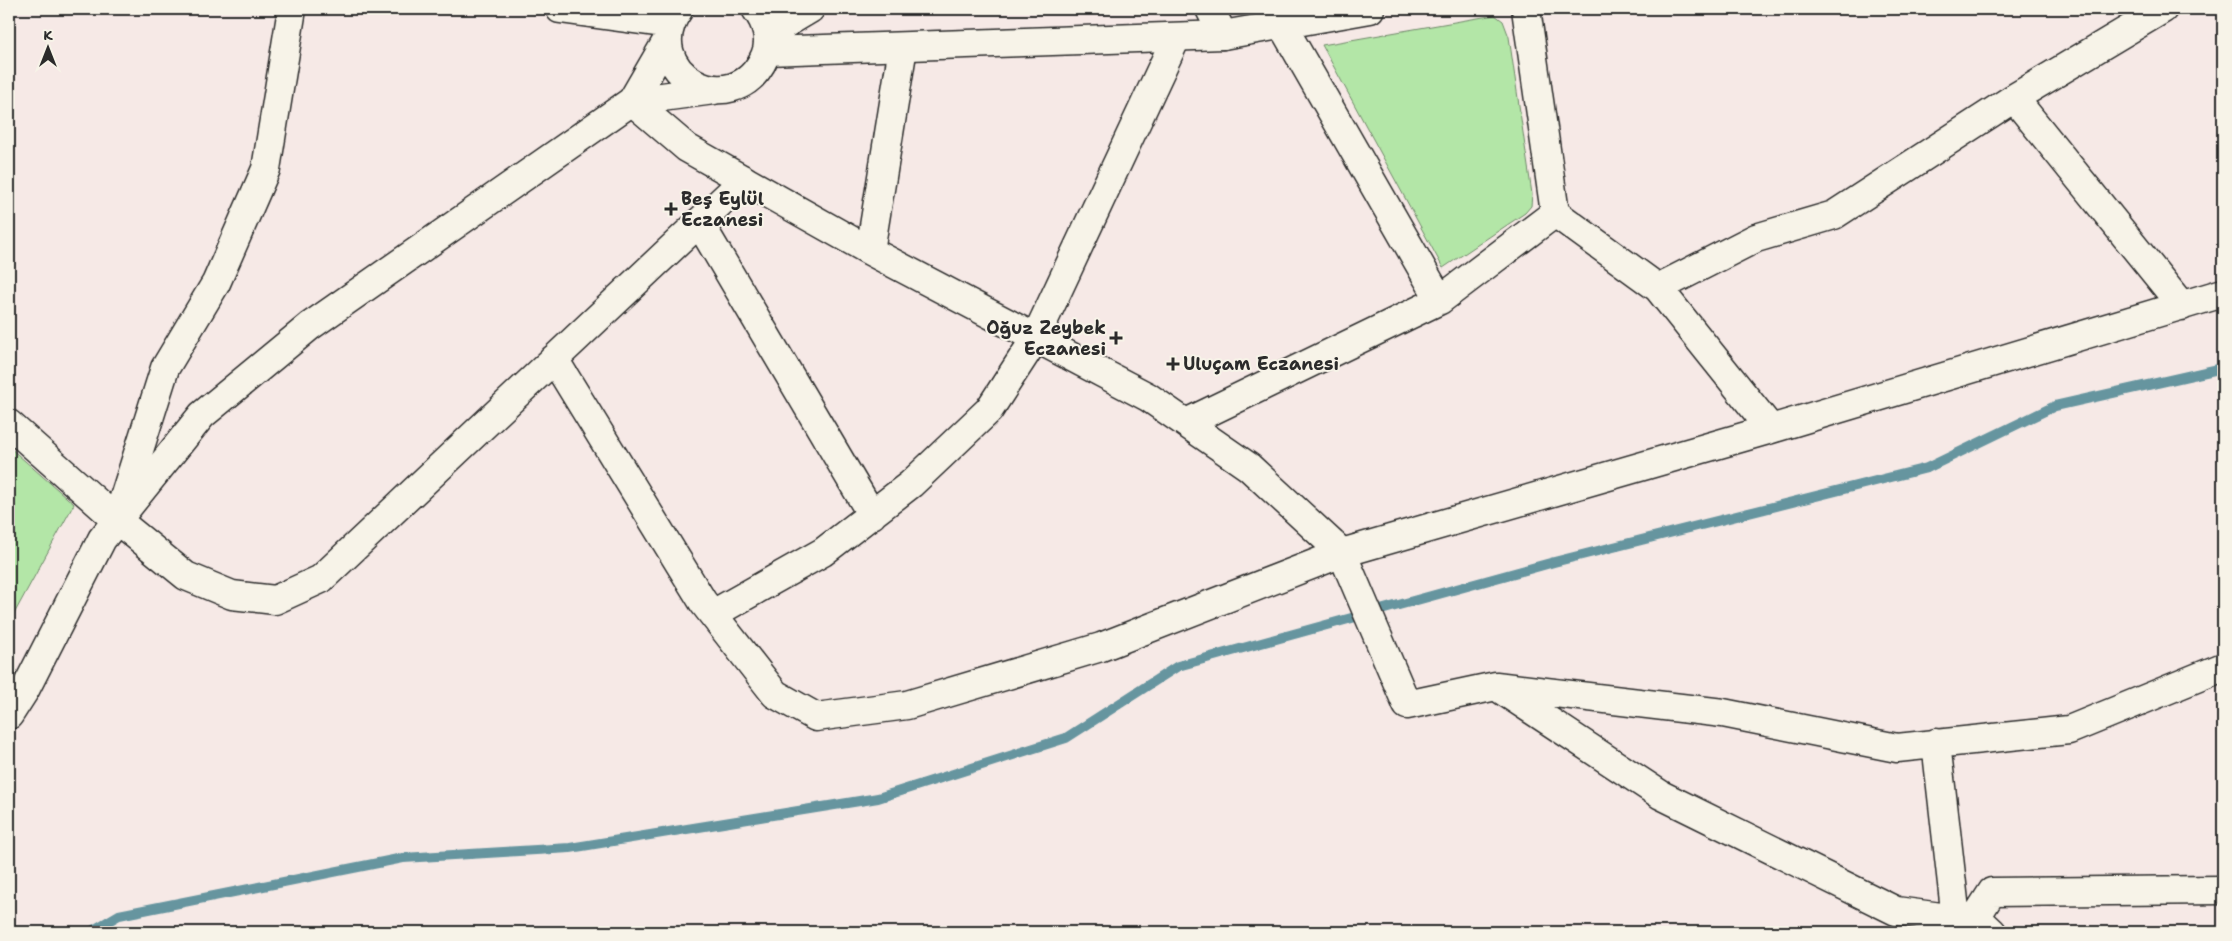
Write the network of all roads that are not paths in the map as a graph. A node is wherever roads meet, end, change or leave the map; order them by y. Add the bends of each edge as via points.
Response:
1 (292, 9) edge
2 (564, 9) edge
3 (756, 9) edge
4 (810, 9) edge
5 (1210, 9) edge
6 (1370, 9) edge
7 (1526, 9) edge
8 (2163, 9) edge
9 (672, 24) edge
10 (1282, 25) junction
11 (1223, 35) junction
12 (1176, 38) junction
13 (767, 42) junction
14 (903, 47) junction
15 (717, 90) junction
16 (2014, 98) junction
17 (632, 102) junction
18 (744, 180) junction
19 (1555, 213) junction
20 (699, 222) junction
21 (870, 251) junction
22 (1658, 288) junction
23 (2223, 293) edge
24 (1440, 300) junction
25 (2182, 306) junction
26 (1035, 339) junction
27 (554, 359) junction
28 (1186, 423) junction
29 (9, 424) edge
30 (1770, 429) junction
31 (872, 514) junction
32 (117, 520) junction
33 (1346, 562) junction
34 (713, 614) junction
35 (2223, 667) edge
36 (1496, 686) junction
37 (9, 716) edge
38 (1936, 743) junction
39 (2223, 890) edge
40 (1975, 923) edge

1 - 32 street via 266,169 216,283 165,368
2 - 9 street
3 - 13 street via 762,17
4 - 13 street
5 - 11 street
6 - 10 street
7 - 19 street
8 - 16 street
9 - 15 street via 670,54 676,68 702,88
9 - 17 street
10 - 11 street
10 - 24 street
11 - 12 street
12 - 14 street
12 - 26 street
13 - 14 street
13 - 15 street via 760,67 748,80 732,88
14 - 21 street
15 - 17 street
16 - 22 street via 1834,214 1756,238
16 - 25 street
17 - 18 street via 687,148
17 - 32 street via 302,333 202,416
18 - 20 street
18 - 21 street
19 - 22 street
19 - 24 street
20 - 27 street
20 - 31 street
21 - 26 street
22 - 30 street
23 - 25 street
24 - 28 street
25 - 30 street
26 - 28 street via 1148,397
26 - 31 street via 989,410 911,484
27 - 32 street via 321,579 274,600 232,595 186,576
27 - 34 street
28 - 33 street via 1249,467
29 - 32 street
30 - 33 street
31 - 34 street via 823,552
32 - 37 street via 102,539
33 - 34 street via 1102,647 907,705 816,717 775,694
33 - 36 street via 1407,705
35 - 38 street via 2068,730
36 - 38 street via 1723,713 1897,748
36 - 40 street via 1661,795 1896,911
38 - 40 street
39 - 40 street via 1992,892

